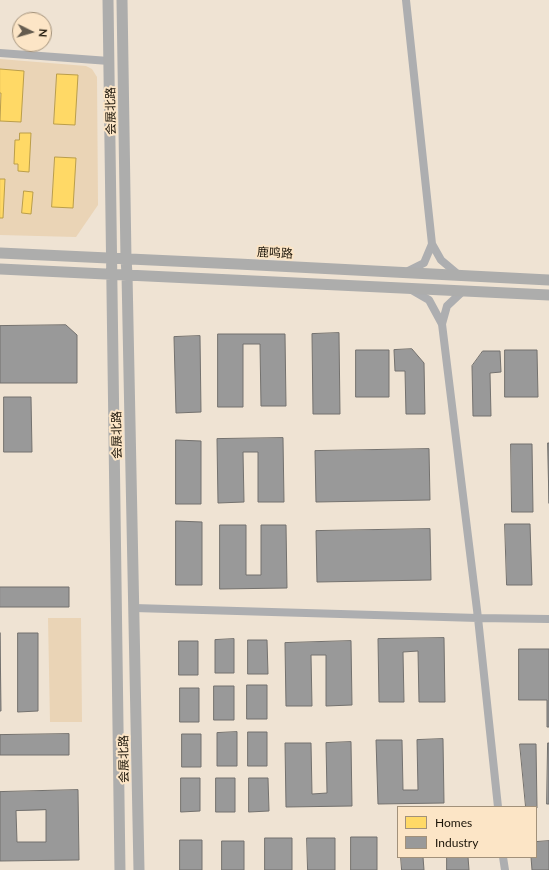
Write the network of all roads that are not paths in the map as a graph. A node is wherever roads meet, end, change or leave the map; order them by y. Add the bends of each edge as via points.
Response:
1 (108, 0) edge
2 (122, 0) edge
3 (406, 0) edge
4 (0, 53) edge
5 (109, 61) junction
6 (432, 244) junction
7 (0, 254) edge
8 (111, 258) junction
9 (126, 259) junction
10 (0, 269) edge
11 (111, 273) junction
12 (403, 273) junction
13 (127, 274) junction
14 (460, 276) junction
15 (549, 280) edge
16 (408, 288) junction
17 (463, 291) junction
18 (549, 295) edge
19 (442, 324) junction
20 (134, 608) junction
21 (478, 618) junction
22 (549, 619) edge
23 (498, 806) edge
24 (503, 858) edge
25 (120, 870) edge
26 (139, 870) edge
27 (505, 870) edge

1 - 5 main road, 会展北路
2 - 9 main road, 会展北路
3 - 6 street
4 - 5 street
5 - 8 main road, 会展北路
6 - 12 street via 424,263
6 - 14 street via 441,260
7 - 8 main road, 鹿鸣路
8 - 9 main road, 鹿鸣路
8 - 11 main road, 会展北路
9 - 12 main road, 鹿鸣路
9 - 13 main road, 会展北路
10 - 11 main road
11 - 13 main road
11 - 25 main road, 会展北路
12 - 14 main road, 鹿鸣路
13 - 16 main road
13 - 20 main road, 会展北路
14 - 15 main road, 鹿鸣路
16 - 17 main road
16 - 19 street via 429,300
17 - 18 main road
17 - 19 street via 447,306
19 - 21 street
20 - 21 street
20 - 26 main road, 会展北路
21 - 22 street
21 - 23 street
24 - 27 street

